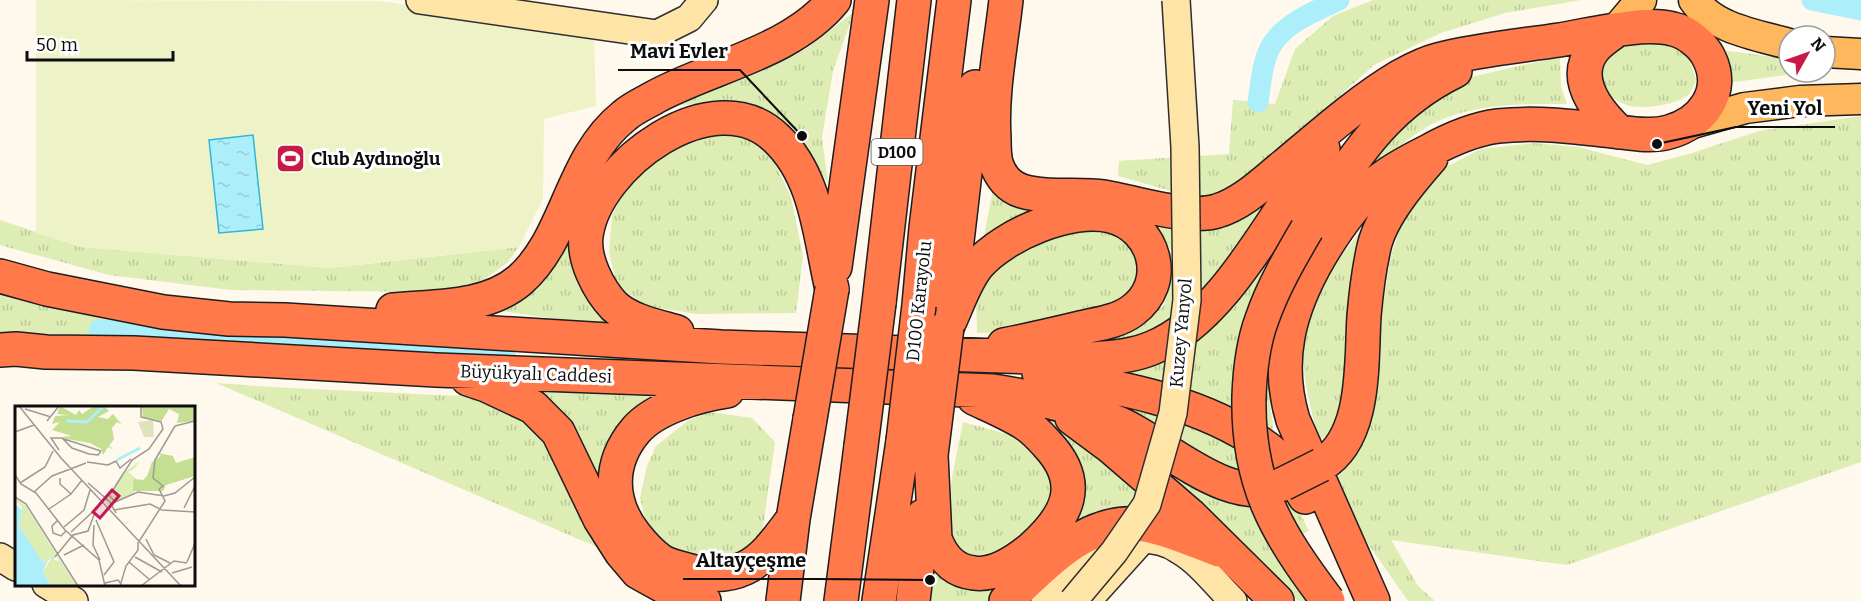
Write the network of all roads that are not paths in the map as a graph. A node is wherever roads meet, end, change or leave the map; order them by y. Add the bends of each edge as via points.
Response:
1 (420, 0) edge
2 (834, 0) edge
3 (872, 0) edge
4 (914, 0) edge
5 (954, 0) edge
6 (983, 0) edge
7 (1006, 0) edge
8 (1176, 0) edge
9 (1641, 0) edge
10 (1694, 0) edge
11 (697, 9) edge
12 (1615, 31) junction
13 (1686, 33) junction
14 (1777, 42) edge
15 (1777, 44) edge
16 (1500, 49) junction
17 (1837, 53) edge
18 (1861, 54) edge
19 (1861, 99) edge
20 (1351, 112) junction
21 (1692, 123) junction
22 (1619, 132) junction
23 (1443, 143) junction
24 (0, 276) edge
25 (832, 289) junction
26 (285, 320) junction
27 (947, 327) junction
28 (721, 347) junction
29 (5, 351) edge
30 (964, 354) junction
31 (436, 370) junction
32 (780, 384) junction
33 (954, 389) junction
34 (1054, 404) junction
35 (917, 448) junction
36 (793, 519) junction
37 (1143, 539) junction
38 (1227, 553) junction
39 (0, 557) edge
40 (15, 566) edge
41 (48, 586) edge
42 (74, 601) edge
43 (704, 601) edge
44 (783, 601) edge
45 (841, 601) edge
46 (879, 601) edge
47 (913, 601) edge
48 (1005, 601) edge
49 (1045, 601) edge
50 (1074, 601) edge
51 (1088, 601) edge
52 (1233, 601) edge
53 (1277, 601) edge
54 (1328, 601) edge
55 (1372, 601) edge

1 - 11 main road via 657,34
2 - 26 highway via 807,26 773,45 671,88 623,116 603,137 582,170 545,252 519,280 495,294 472,303
3 - 25 highway
4 - 45 highway, D100, bridge
5 - 35 highway, D100 Karayolu / D100, bridge via 919,305
6 - 27 highway
7 - 20 highway via 995,93 995,160 1010,186 1023,191 1101,196 1193,213 1218,211 1263,184
8 - 50 main road, Kuzey Yanyol, bridge via 1185,147 1187,300 1173,413 1147,504
9 - 12 main road
10 - 14 main road via 1701,11 1721,22
12 - 13 highway via 1670,28
12 - 16 highway
12 - 22 highway via 1593,49 1585,66 1594,104
13 - 15 main road
13 - 21 highway via 1707,54 1714,70 1712,102
16 - 20 highway via 1435,61 1403,75
16 - 54 highway, bridge via 1411,98 1368,139 1307,228 1261,321 1252,352 1249,396 1250,445 1258,480 1276,523
17 - 18 main road
19 - 21 main road via 1745,108
20 - 30 highway via 1231,282 1195,321 1170,339 1131,355 1094,359
21 - 22 highway via 1668,132
22 - 23 highway via 1522,124 1492,127
23 - 34 highway, Büyükyalı Caddesi, bridge via 1401,195 1374,245 1354,414 1348,435 1327,461 1283,484 1250,490 1199,471 1115,422
23 - 55 highway via 1384,177 1342,220 1304,284 1285,347 1285,383 1293,420
24 - 26 highway, Büyükyalı Caddesi via 46,290 163,312
25 - 28 highway via 805,179 775,136 750,122 716,119 693,123 666,135 628,162 608,189 588,226 586,251 596,279 615,306 631,317
25 - 36 highway, bridge
26 - 28 highway, Büyükyalı Caddesi
27 - 30 highway via 977,267 994,250 1025,231 1066,218 1099,214 1131,225 1148,244 1155,262 1155,278 1133,311 1115,320
27 - 35 highway, bridge
28 - 30 highway, Büyükyalı Caddesi
29 - 31 highway, Büyükyalı Caddesi via 134,353
30 - 55 highway via 1170,401 1237,429 1284,464
31 - 32 highway, Büyükyalı Caddesi
31 - 43 highway via 486,385 533,407 558,432 600,519 638,572
32 - 33 highway, Büyükyalı Caddesi
32 - 36 highway via 687,401 664,410 637,429 622,451 615,474 617,502 627,525 661,561 702,575 724,575 746,567 770,549
33 - 34 highway, Büyükyalı Caddesi via 1022,395
33 - 35 highway via 1019,420 1041,437 1064,467 1069,492 1063,512 1040,540 1011,564 985,574 960,570 949,563 935,539
34 - 38 highway via 1111,447 1191,516
35 - 46 highway, D100 Karayolu / D100
35 - 47 highway
36 - 44 highway
37 - 49 main road via 1116,537 1094,548 1074,565
37 - 51 main road
37 - 52 main road via 1167,543 1180,550
38 - 48 highway via 1149,525 1102,527 1061,552
38 - 53 highway
39 - 40 main road
41 - 42 main road

